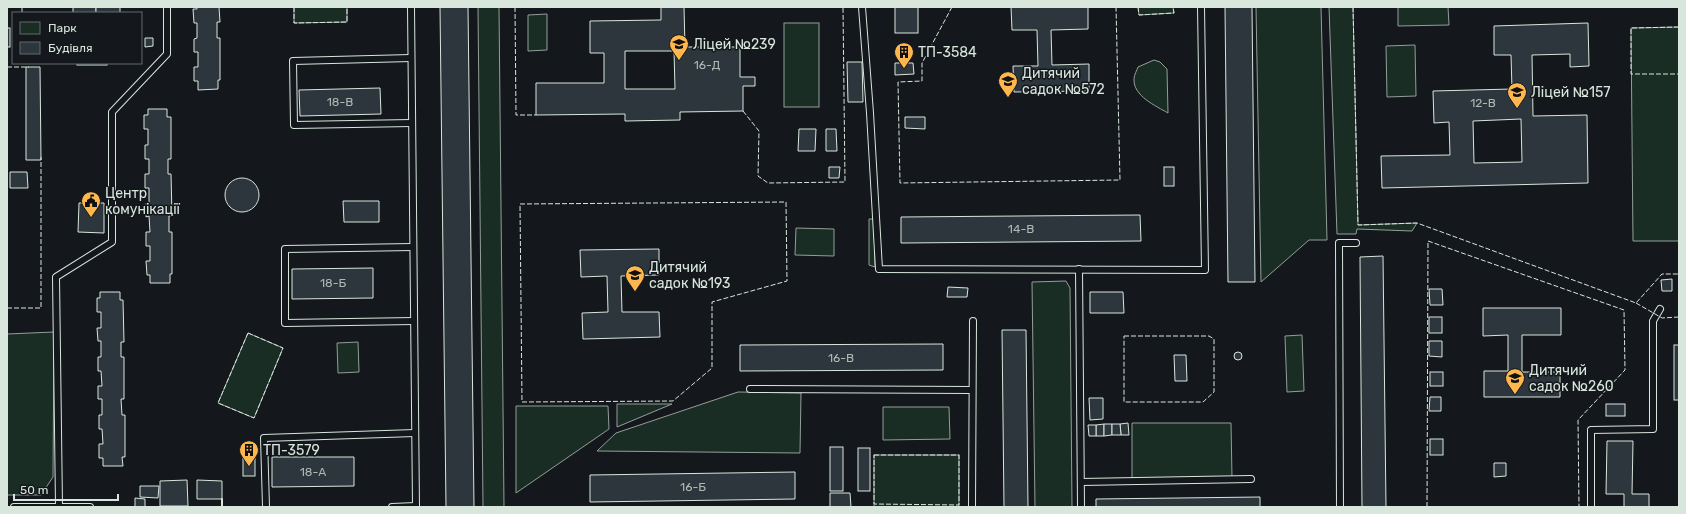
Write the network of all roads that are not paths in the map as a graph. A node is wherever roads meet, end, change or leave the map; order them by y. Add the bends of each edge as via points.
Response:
1 (167, 7) edge
2 (411, 7) edge
3 (862, 7) edge
4 (1201, 7) edge
5 (411, 58) junction
6 (412, 123) junction
7 (1356, 243) dead end
8 (413, 248) junction
9 (1079, 269) junction
10 (1660, 309) dead end
11 (414, 321) junction
12 (973, 321) dead end
13 (750, 389) dead end
14 (972, 390) junction
15 (415, 433) junction
16 (1251, 479) dead end
17 (1081, 482) junction
18 (59, 506) edge
19 (14, 507) edge
20 (90, 507) edge
21 (266, 507) edge
22 (392, 507) edge
23 (416, 507) edge
24 (972, 507) edge
25 (1081, 507) edge
26 (1340, 507) edge
27 (1591, 507) edge

1 - 18 lane via 166,54 112,112 112,242 56,277
2 - 5 lane
3 - 9 lane via 879,269
4 - 9 lane via 1205,270
5 - 6 lane
5 - 6 lane via 293,60 294,125
6 - 8 lane
7 - 26 lane via 1339,243
8 - 11 lane
8 - 11 lane via 285,249 285,322
9 - 17 lane
10 - 27 lane via 1653,322 1653,429 1591,430
11 - 15 lane
12 - 14 lane
13 - 14 lane
14 - 24 lane
15 - 21 lane via 264,438
15 - 23 lane
16 - 17 lane
17 - 25 lane
18 - 19 lane
18 - 20 lane
22 - 23 lane

